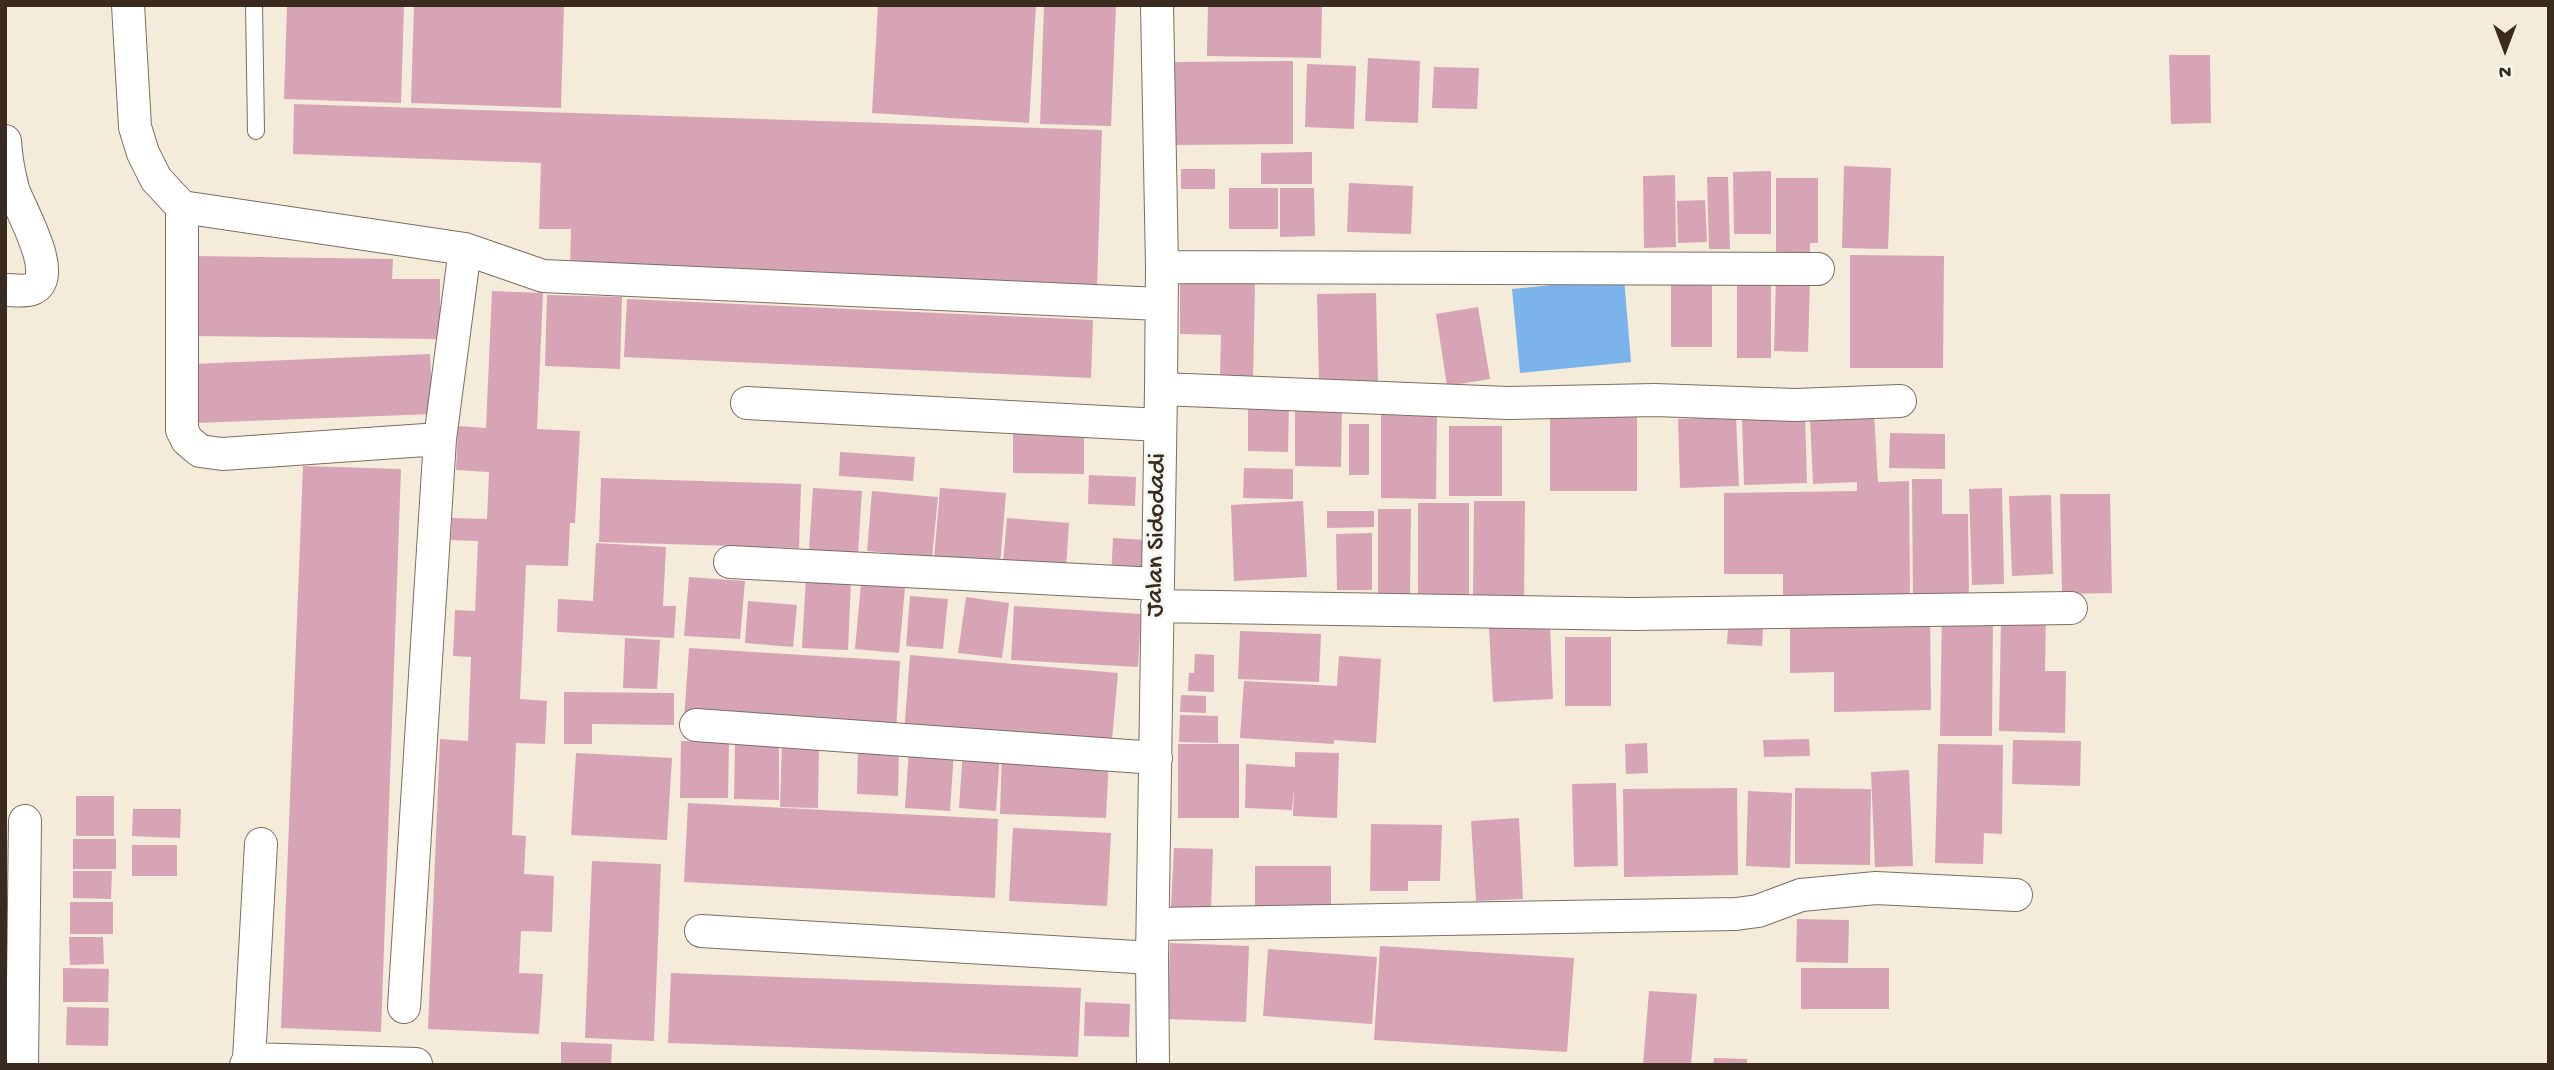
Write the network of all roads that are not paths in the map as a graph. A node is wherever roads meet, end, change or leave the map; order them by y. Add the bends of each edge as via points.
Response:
1 (128, 5) edge
2 (254, 5) edge
3 (1157, 5) edge
4 (256, 131) dead end
5 (5, 141) edge
6 (182, 207) junction
7 (465, 250) junction
8 (1162, 267) junction
9 (1818, 270) dead end
10 (5, 290) edge
11 (1160, 304) junction
12 (1161, 389) junction
13 (1900, 401) dead end
14 (747, 402) dead end
15 (1160, 425) junction
16 (440, 439) junction
17 (730, 562) dead end
18 (1157, 595) junction
19 (2071, 608) dead end
20 (696, 725) dead end
21 (1156, 758) junction
22 (25, 821) dead end
23 (261, 844) dead end
24 (2016, 895) dead end
25 (1153, 924) junction
26 (701, 931) dead end
27 (1152, 958) junction
28 (404, 1007) dead end
29 (247, 1062) edge
30 (416, 1064) edge
31 (22, 1065) edge
32 (1153, 1065) edge

1 - 6 street via 135,127 156,179
2 - 4 lane
3 - 8 street, Jalan Sidodadi
5 - 10 street via 13,189 37,244 43,273 33,289
6 - 7 street
6 - 16 street via 181,398 182,430 187,440 200,451 222,454
7 - 11 street via 543,276
7 - 16 street
8 - 9 street
8 - 11 street, Jalan Sidodadi
11 - 12 street, Jalan Sidodadi
12 - 13 street via 1508,402 1655,400 1795,405
12 - 15 street, Jalan Sidodadi
14 - 15 street
15 - 18 street, Jalan Sidodadi
16 - 28 street
17 - 18 street
18 - 19 street via 1633,614
18 - 21 street, Jalan Sidodadi
20 - 21 street
21 - 25 street, Jalan Sidodadi
22 - 31 street
23 - 29 street
24 - 25 street via 1876,888 1801,895 1735,914
25 - 27 street, Jalan Sidodadi
26 - 27 street
27 - 32 street, Jalan Sidodadi
29 - 30 street

